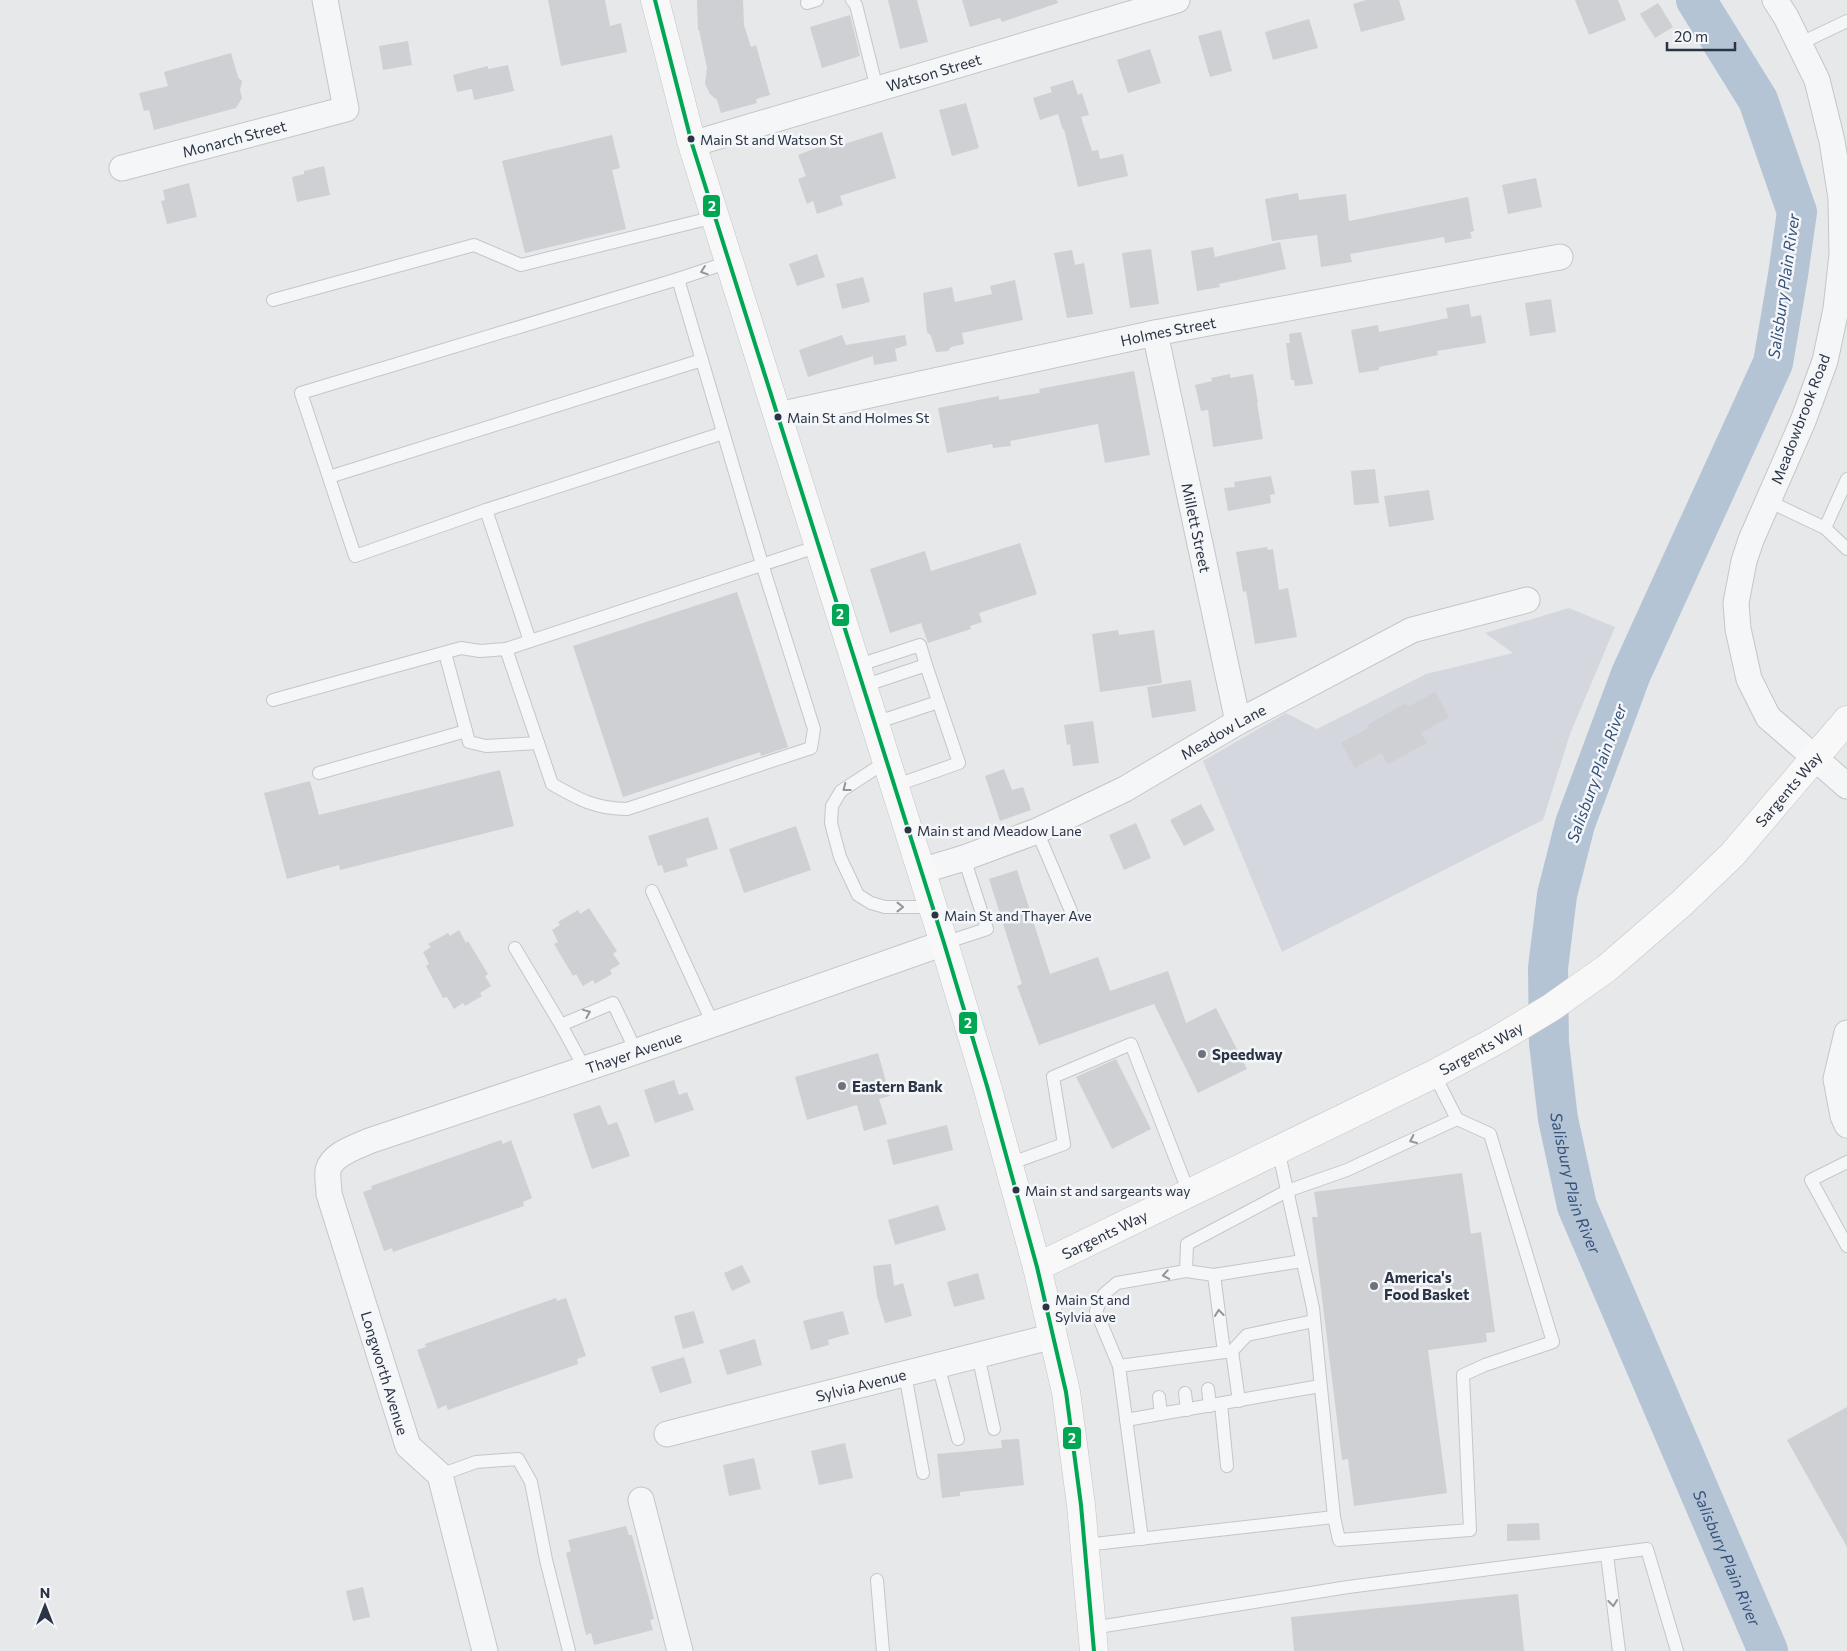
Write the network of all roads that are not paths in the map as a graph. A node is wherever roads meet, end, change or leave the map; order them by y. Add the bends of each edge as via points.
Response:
1 (325, 0) edge
2 (655, 0) edge
3 (852, 0) edge
4 (1176, 0) edge
5 (1775, 0) edge
6 (1847, 21) edge
7 (1799, 44) junction
8 (877, 89) junction
9 (692, 144) junction
10 (122, 168) dead end
11 (715, 217) junction
12 (1560, 257) dead end
13 (729, 262) junction
14 (678, 279) junction
15 (273, 300) dead end
16 (1155, 333) junction
17 (702, 360) junction
18 (778, 414) junction
19 (723, 433) junction
20 (329, 477) junction
21 (1847, 479) edge
22 (1768, 500) junction
23 (486, 510) junction
24 (1825, 528) junction
25 (819, 546) junction
26 (1847, 549) edge
27 (762, 564) junction
28 (1527, 600) dead end
29 (530, 641) junction
30 (506, 649) junction
31 (445, 653) junction
32 (926, 665) junction
33 (859, 676) junction
34 (273, 700) dead end
35 (938, 702) junction
36 (1847, 720) edge
37 (1238, 722) junction
38 (874, 723) junction
39 (466, 731) junction
40 (538, 743) junction
41 (1814, 758) junction
42 (319, 773) dead end
43 (891, 774) junction
44 (1847, 786) edge
45 (1037, 831) junction
46 (964, 858) junction
47 (921, 871) junction
48 (652, 891) dead end
49 (933, 907) junction
50 (1071, 911) dead end
51 (944, 943) junction
52 (515, 948) dead end
53 (712, 1024) junction
54 (561, 1025) junction
55 (1847, 1033) edge
56 (636, 1051) junction
57 (585, 1069) junction
58 (1434, 1074) junction
59 (1458, 1119) junction
60 (1847, 1125) edge
61 (1278, 1149) junction
62 (1847, 1162) edge
63 (1009, 1164) junction
64 (328, 1170) joint
65 (1287, 1191) junction
66 (1189, 1193) junction
67 (1847, 1246) edge
68 (1302, 1260) junction
69 (1037, 1266) junction
70 (1186, 1271) junction
71 (1214, 1275) junction
72 (1314, 1321) junction
73 (1054, 1336) junction
74 (1228, 1351) junction
75 (978, 1355) junction
76 (938, 1365) junction
77 (1119, 1366) junction
78 (905, 1374) junction
79 (1320, 1386) junction
80 (1208, 1389) dead end
81 (1186, 1394) dead end
82 (1159, 1397) dead end
83 (1239, 1401) junction
84 (1216, 1405) junction
85 (1187, 1410) junction
86 (1161, 1414) junction
87 (1126, 1420) junction
88 (994, 1429) dead end
89 (668, 1434) dead end
90 (958, 1439) dead end
91 (1227, 1466) dead end
92 (923, 1473) dead end
93 (440, 1475) junction
94 (641, 1500) dead end
95 (1334, 1517) junction
96 (1142, 1539) junction
97 (1085, 1545) junction
98 (1608, 1554) junction
99 (877, 1580) dead end
100 (1093, 1640) edge
101 (486, 1651) edge
102 (569, 1651) edge
103 (680, 1651) edge
104 (883, 1651) edge
105 (1619, 1651) edge
106 (1677, 1651) edge

1 - 10 street, Monarch Street via 346,108
2 - 9 main road
3 - 8 lane
4 - 8 street, Watson Street
5 - 7 street, Meadowbrook Road
6 - 7 lane
7 - 22 street, Meadowbrook Road via 1817,80 1832,141 1841,198 1842,255 1836,309 1825,361
8 - 9 street, Watson Street
9 - 11 main road
11 - 13 main road
11 - 15 lane via 521,265 474,245
12 - 16 street, Holmes Street
13 -> 14 lane
13 - 18 main road
14 - 17 lane
14 - 20 lane via 301,393
16 - 18 street, Holmes Street
16 - 37 street, Millett Street
17 - 19 lane
17 - 20 lane
18 - 25 main road
19 - 23 lane
19 - 27 lane
20 - 23 lane via 355,556
21 - 24 lane
22 - 24 lane
22 - 41 street, Meadowbrook Road via 1744,561 1736,603 1738,629 1749,679 1768,717
23 - 29 lane
24 - 26 lane
25 - 27 lane
25 - 33 main road
27 - 29 lane
27 - 40 lane via 814,729 811,748 627,809 611,809 581,800 552,784
28 - 37 street, Meadow Lane via 1412,630
29 - 30 lane
30 - 31 lane via 480,651 461,648
30 - 40 lane
31 - 34 lane
31 - 39 lane
32 - 33 lane
32 - 33 lane via 920,645
32 - 35 lane
33 - 38 main road
35 - 38 lane
35 - 43 lane via 959,763
36 - 41 main road, Sargents Way
37 - 45 street, Meadow Lane via 1125,789
38 - 43 main road
39 - 40 lane via 469,742 486,746
39 - 42 lane
41 - 44 street, Meadowbrook Road
41 - 58 main road, Sargents Way via 1732,855 1607,968 1552,1007
43 - 47 main road
43 -> 49 lane via 841,791 832,806 831,823 840,857 858,895 871,903 885,907
45 - 46 street, Meadow Lane
45 - 50 lane
46 - 47 street, Meadow Lane
46 - 51 lane via 987,929
47 - 49 main road
48 - 53 lane
49 - 51 main road
51 - 53 street, Thayer Avenue
51 - 63 main road
52 - 54 lane
53 - 56 street, Thayer Avenue
54 -> 56 lane via 613,1003
54 - 57 lane
55 - 60 street via 1836,1079
56 - 57 street, Thayer Avenue
57 - 64 street, Thayer Avenue via 369,1141 337,1158
58 - 59 lane
58 - 61 main road, Sargents Way
59 -> 65 lane via 1348,1170
59 - 95 lane via 1490,1134 1553,1342 1463,1375 1470,1530 1339,1540
61 - 65 lane
61 - 66 main road, Sargents Way
62 - 67 lane via 1811,1180
63 - 66 lane via 1064,1144 1052,1077 1131,1044
63 - 69 main road
64 - 93 street, Longworth Avenue via 329,1194 408,1446
65 - 68 lane
65 - 70 lane via 1187,1244
66 - 69 main road, Sargents Way
68 - 71 lane
68 - 72 lane
69 - 73 main road
70 - 71 lane
70 -> 77 lane via 1117,1283 1104,1294 1096,1311
74 -> 71 lane
72 - 74 lane via 1247,1334
72 - 79 lane
73 - 75 street, Sylvia Avenue
73 - 97 main road via 1066,1392
74 - 77 lane via 1205,1360 1155,1367
74 - 83 lane
75 - 76 street, Sylvia Avenue
75 - 88 lane
76 - 78 street, Sylvia Avenue
76 - 90 lane
77 - 87 lane
78 - 89 street, Sylvia Avenue
78 - 92 lane
79 - 83 lane
79 - 95 lane
80 - 84 lane
81 - 85 lane
82 - 86 lane
83 - 84 lane
84 - 85 lane
84 - 91 lane
85 - 86 lane
86 - 87 lane
87 - 96 lane
93 - 101 street
93 - 102 lane via 476,1462 518,1459 531,1482
94 - 103 street
95 - 96 lane
96 - 97 lane
97 - 100 main road
98 - 100 lane via 1348,1587
98 -> 105 lane
98 - 106 lane via 1647,1548
99 - 104 lane

